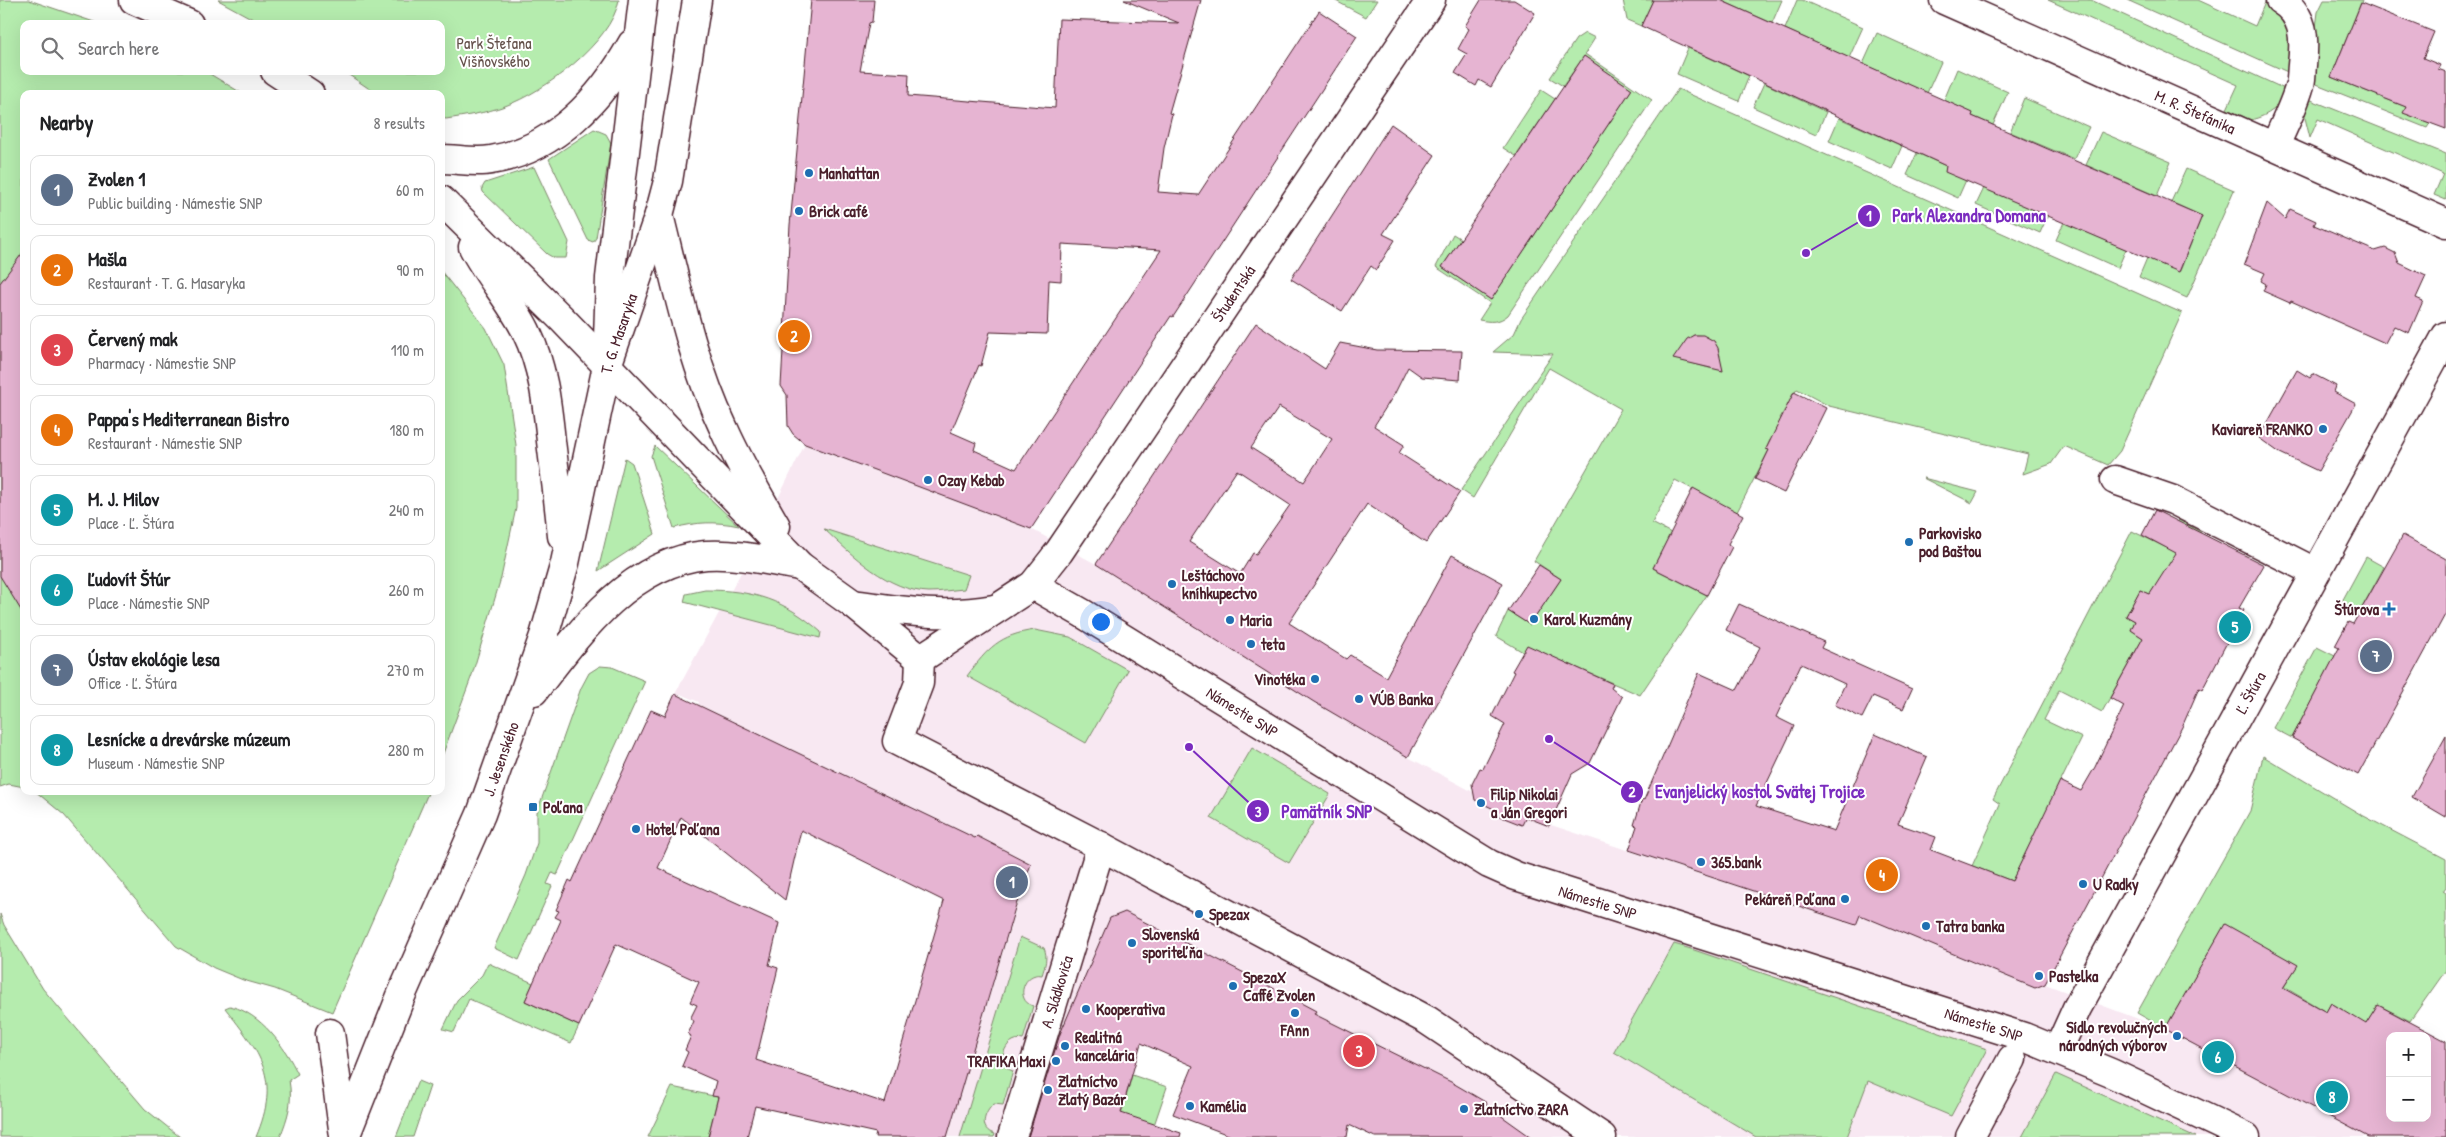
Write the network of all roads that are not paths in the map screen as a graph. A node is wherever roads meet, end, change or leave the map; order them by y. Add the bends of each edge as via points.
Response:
1 (134, 0) edge
2 (643, 0) edge
3 (697, 0) edge
4 (1431, 0) edge
5 (1944, 0) edge
6 (2280, 0) edge
7 (180, 20) edge
8 (638, 34) junction
9 (281, 75) edge
10 (304, 90) edge
11 (2274, 146) junction
12 (445, 159) edge
13 (450, 209) edge
14 (658, 215) junction
15 (2446, 223) edge
16 (2446, 336) edge
17 (607, 366) junction
18 (2115, 480) dead end
19 (565, 563) junction
20 (800, 566) junction
21 (2315, 572) junction
22 (1033, 585) junction
23 (853, 604) junction
24 (1000, 608) junction
25 (920, 660) junction
26 (519, 710) junction
27 (1101, 846) junction
28 (330, 1033) dead end
29 (2058, 1050) junction
30 (2012, 1059) dead end
31 (345, 1137) edge
32 (1012, 1137) edge
33 (1602, 1137) edge
34 (1970, 1137) edge
35 (2246, 1137) edge

1 - 7 street
2 - 8 street, T. G. Masaryka
3 - 14 street, T. G. Masaryka via 668,180
4 - 22 street, Študentská
5 - 11 street, M. R. Štefánika
6 - 11 street via 2289,5 2299,19 2304,51 2300,88
8 - 12 street via 616,73 596,98 572,121 534,146 491,160
8 - 17 street, T. G. Masaryka via 610,278
9 - 10 street
11 - 15 street, M. R. Štefánika
13 - 17 street
13 - 19 street via 481,261 511,302 539,362
14 - 17 street, T. G. Masaryka
14 - 20 street via 695,352 723,428
16 - 21 street, Ľ. Štúra
17 - 19 street, J. Jesenského
17 - 20 street
18 - 21 street via 2173,500
19 - 26 street, J. Jesenského
20 - 23 street
20 - 26 street via 748,557 706,555 673,562 654,571 595,616
21 - 29 street, Ľ. Štúra
22 - 24 street
22 - 29 street, Námestie SNP via 1489,864 1516,876
23 - 24 street via 918,614
23 - 25 street
24 - 25 street
25 - 27 street via 919,683 897,741
26 - 31 street, J. Jesenského via 481,814 401,996
27 - 32 street, A. Sládkoviča
27 - 33 street via 1427,1020
28 - 31 street
29 - 35 street, Námestie SNP
30 - 34 street, Námestie SNP

